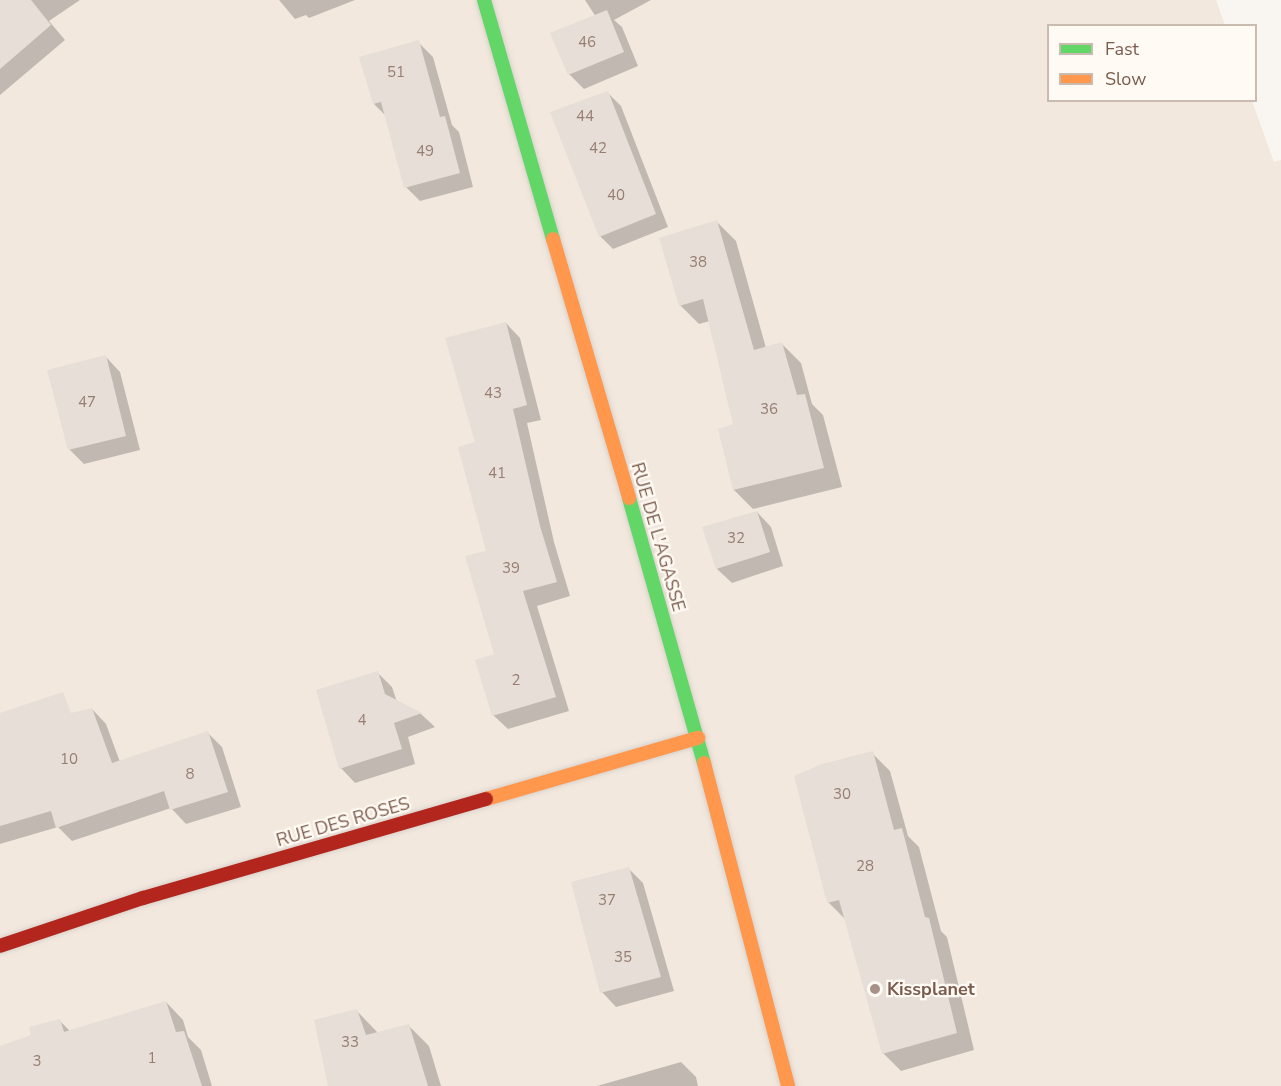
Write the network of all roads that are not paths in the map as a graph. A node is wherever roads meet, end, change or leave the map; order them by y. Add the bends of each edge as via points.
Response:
1 (484, 0) edge
2 (698, 738) junction
3 (0, 946) edge
4 (788, 1086) edge

1 - 2 street, RUE DE L'AGASSE
2 - 3 street, RUE DES ROSES via 143,898
2 - 4 street, RUE DE L'AGASSE

